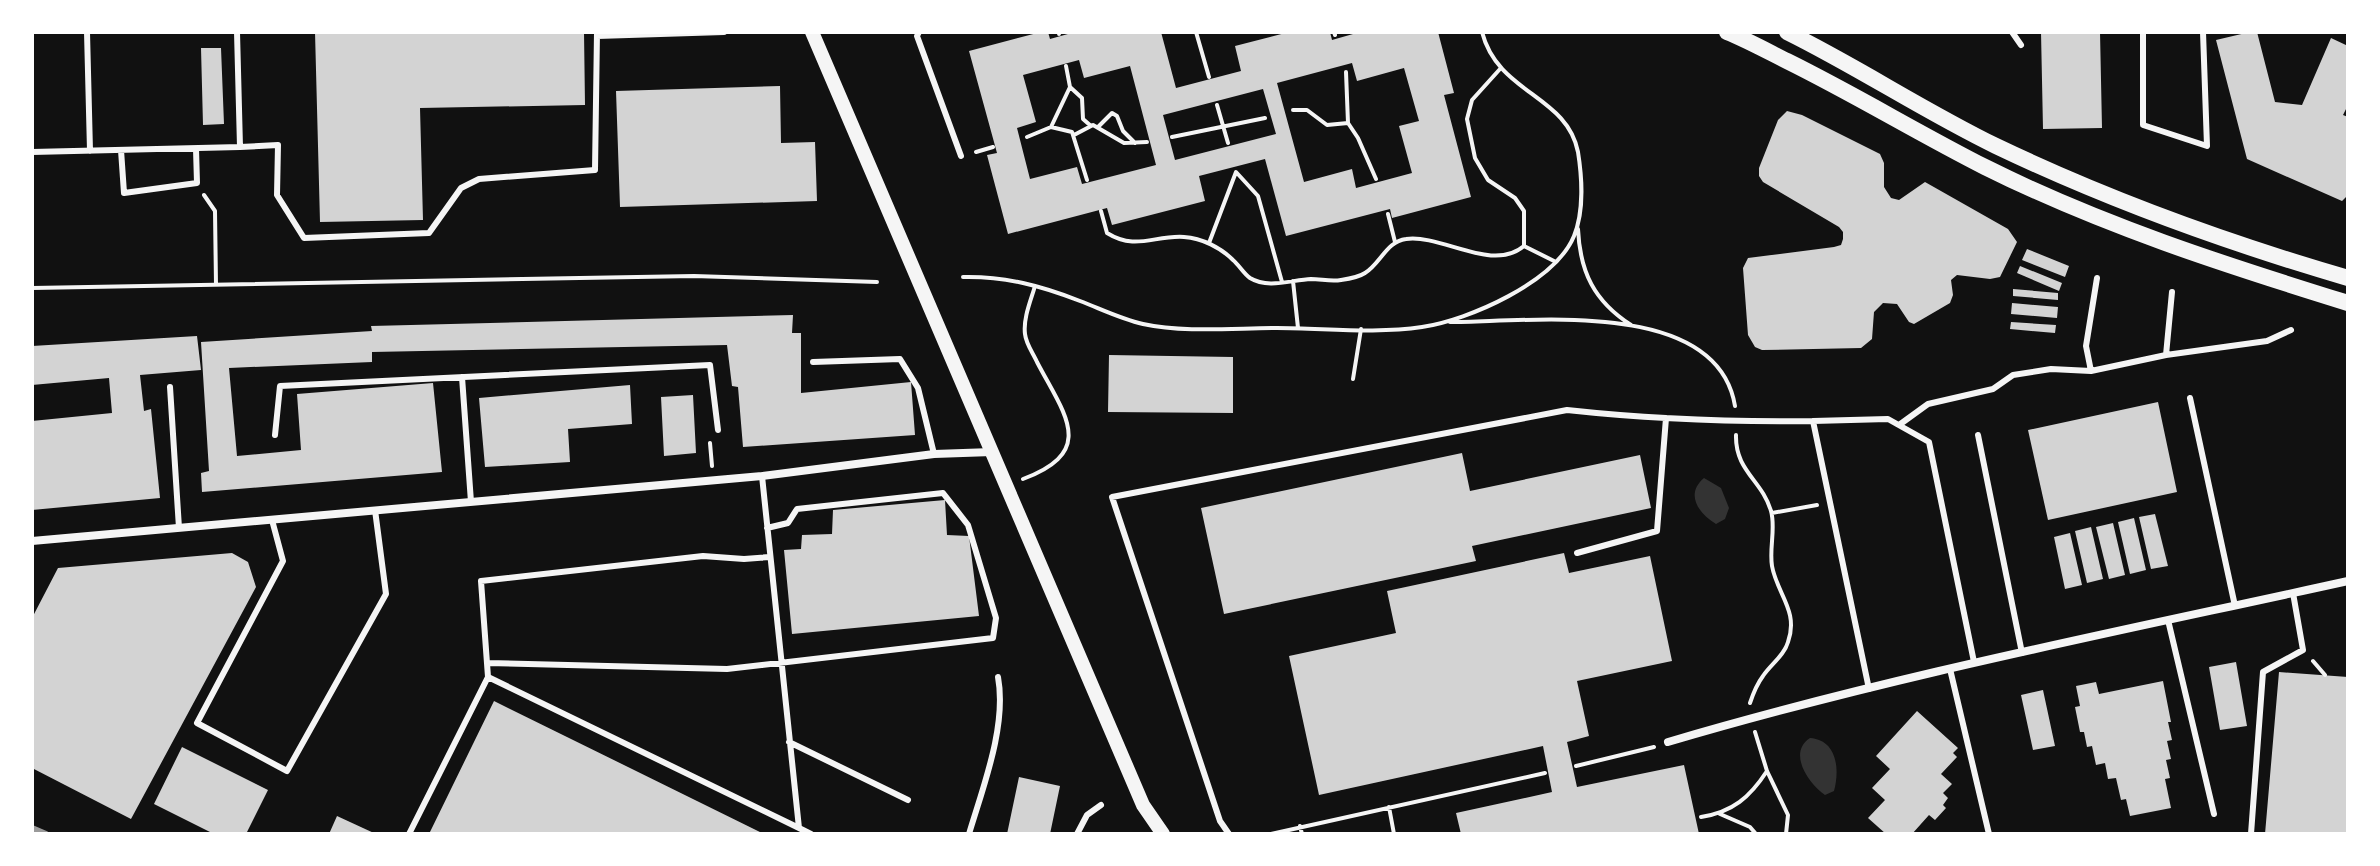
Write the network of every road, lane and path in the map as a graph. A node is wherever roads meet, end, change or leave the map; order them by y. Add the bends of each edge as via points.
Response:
1 (87, 32) edge
2 (237, 32) edge
3 (724, 32) edge
4 (812, 32) edge
5 (919, 32) edge
6 (1196, 32) edge
7 (1482, 32) edge
8 (1727, 32) edge
9 (1787, 32) edge
10 (2012, 32) edge
11 (2143, 32) edge
12 (2203, 32) edge
13 (597, 34) edge
14 (2021, 45) dead end
15 (1066, 66) dead end
16 (1500, 69) junction
17 (1346, 72) dead end
18 (1209, 77) dead end
19 (1070, 87) junction
20 (1217, 105) dead end
21 (1293, 110) dead end
22 (1265, 118) dead end
23 (1348, 123) junction
24 (1091, 126) junction
25 (1223, 126) junction
26 (1051, 127) junction
27 (1098, 127) junction
28 (1074, 135) junction
29 (1027, 137) dead end
30 (1172, 137) dead end
31 (1147, 142) dead end
32 (1135, 143) junction
33 (1228, 143) dead end
34 (240, 147) junction
35 (196, 149) junction
36 (121, 150) junction
37 (90, 151) junction
38 (32, 152) edge
39 (961, 156) dead end
40 (1376, 179) dead end
41 (1087, 180) dead end
42 (197, 183) junction
43 (1101, 211) dead end
44 (1388, 214) dead end
45 (1578, 224) junction
46 (1395, 242) junction
47 (1209, 243) junction
48 (1524, 246) junction
49 (1555, 262) junction
50 (963, 277) dead end
51 (2097, 278) dead end
52 (2348, 278) edge
53 (1293, 281) junction
54 (877, 282) dead end
55 (1282, 282) junction
56 (216, 285) junction
57 (1035, 286) junction
58 (32, 288) edge
59 (2172, 292) dead end
60 (2348, 303) edge
61 (1447, 322) junction
62 (1633, 326) junction
63 (1298, 328) junction
64 (1361, 329) junction
65 (2291, 330) dead end
66 (2166, 355) junction
67 (813, 362) dead end
68 (2091, 371) junction
69 (462, 377) junction
70 (1353, 379) dead end
71 (170, 387) dead end
72 (2190, 398) dead end
73 (1666, 418) junction
74 (1813, 421) junction
75 (1736, 422) junction
76 (1899, 425) junction
77 (718, 430) joint
78 (275, 435) dead end
79 (1978, 435) dead end
80 (993, 452) junction
81 (934, 454) junction
82 (762, 476) junction
83 (713, 480) junction
84 (1007, 485) junction
85 (471, 502) junction
86 (1830, 503) junction
87 (375, 510) junction
88 (1772, 513) junction
89 (272, 520) junction
90 (179, 528) junction
91 (767, 528) junction
92 (32, 541) edge
93 (1577, 553) dead end
94 (770, 557) junction
95 (2348, 581) edge
96 (2293, 593) junction
97 (2235, 606) junction
98 (2168, 620) junction
99 (2022, 653) junction
100 (1974, 662) junction
101 (487, 663) junction
102 (781, 664) junction
103 (1950, 669) junction
104 (488, 677) junction
105 (998, 677) dead end
106 (1869, 689) junction
107 (1750, 718) junction
108 (789, 742) junction
109 (1668, 742) joint
110 (1576, 766) dead end
111 (1767, 771) junction
112 (1545, 773) dead end
113 (908, 800) dead end
114 (1101, 805) dead end
115 (1389, 807) junction
116 (1720, 814) junction
117 (2214, 814) dead end
118 (1701, 817) dead end
119 (1300, 826) junction
120 (799, 828) junction
121 (409, 834) edge
122 (811, 834) edge
123 (969, 834) edge
124 (1077, 834) edge
125 (1163, 834) edge
126 (1229, 834) edge
127 (1271, 834) edge
128 (1302, 834) edge
129 (1394, 834) edge
130 (1756, 834) edge
131 (1786, 834) edge
132 (1989, 834) edge
133 (2251, 834) edge

1 - 37 lane
2 - 34 lane
3 - 13 lane
4 - 80 street
5 - 39 lane
6 - 18 path
7 - 16 path
8 - 60 main road via 1988,169 2099,217
9 - 52 main road via 1993,145 2114,199
10 - 14 lane
11 - 12 lane via 2143,125 2207,146
13 - 34 lane via 595,170 479,179 461,188 429,233 304,238 277,195 278,145
15 - 19 path
16 - 45 path via 1548,105 1574,139
16 - 48 path via 1472,100 1467,119 1475,158 1488,180 1524,211
17 - 23 path
19 - 24 path via 1082,98 1083,119
19 - 26 path
20 - 25 path
21 - 23 path via 1307,110 1327,125
22 - 25 path
23 - 40 path
24 - 27 path
24 - 28 path
25 - 30 path
25 - 33 path
26 - 28 path
26 - 29 path
27 - 32 path via 1124,143
27 - 32 path via 1112,113
28 - 41 path
31 - 32 path
34 - 35 lane
35 - 36 lane
35 - 42 lane
36 - 37 lane
36 - 42 lane via 124,193
37 - 38 lane
42 - 56 path via 215,211
43 - 47 path via 1107,233 1131,244 1185,237
44 - 46 path
45 - 49 path
45 - 62 path via 1586,277 1602,301
46 - 48 path via 1408,238 1500,255
46 - 53 path via 1364,273 1337,281
47 - 55 path via 1250,278
47 - 55 path via 1236,172 1258,196
48 - 49 path
49 - 61 path via 1503,299
50 - 57 path via 988,276
51 - 68 lane via 2086,346
53 - 55 path
53 - 63 path
54 - 56 path via 694,276
56 - 58 path
57 - 63 path via 1143,324
57 - 84 path via 1025,336 1067,421 1069,437 1058,462
59 - 66 lane
61 - 62 path via 1582,320
61 - 64 path
62 - 75 path via 1700,348 1726,381
63 - 64 path
64 - 70 path
65 - 66 lane via 2267,341
66 - 68 lane
67 - 81 lane via 900,359 918,388
68 - 76 lane via 2051,369 2013,375 1993,389 1928,404
69 - 77 lane via 710,365
69 - 78 lane via 280,386
69 - 85 lane
71 - 90 lane
72 - 97 lane
73 - 75 lane
73 - 93 lane via 1657,531
73 - 126 lane via 1567,410 1112,497 1220,821
74 - 75 lane
74 - 76 lane via 1888,419
74 - 86 lane
75 - 88 path via 1739,461
76 - 100 lane via 1929,442
77 - 83 path via 710,439
79 - 99 lane
80 - 81 street
80 - 84 street
81 - 82 street
82 - 83 street
82 - 91 lane
83 - 85 street
84 - 125 street via 1143,805
85 - 87 street
86 - 88 path
86 - 106 lane
87 - 89 street
87 - 89 lane via 386,594 287,771 197,723 283,561
88 - 107 path via 1772,563 1789,607 1791,632 1784,651 1759,683
89 - 90 street
90 - 92 street
91 - 94 lane
91 - 102 lane via 788,523 797,509 943,493 968,525 996,618 993,638
94 - 101 lane via 703,556 481,581
94 - 102 lane
95 - 96 street
96 - 97 street
96 - 133 lane via 2303,650 2263,672
97 - 98 street
98 - 99 street
98 - 117 lane
99 - 100 street
100 - 103 street
101 - 102 lane via 727,669
101 - 104 lane
102 - 108 lane
103 - 106 street
103 - 132 lane
104 - 120 lane
104 - 121 lane
105 - 123 lane via 1001,696 991,761
106 - 107 street
107 - 109 street
107 - 111 path
108 - 113 lane
108 - 120 lane
109 - 110 path
111 - 116 path via 1752,793
111 - 131 path via 1788,815
112 - 115 path
114 - 124 lane via 1087,815
115 - 119 path
115 - 129 path
116 - 118 path
116 - 130 path
119 - 127 path
119 - 128 path
120 - 122 lane

